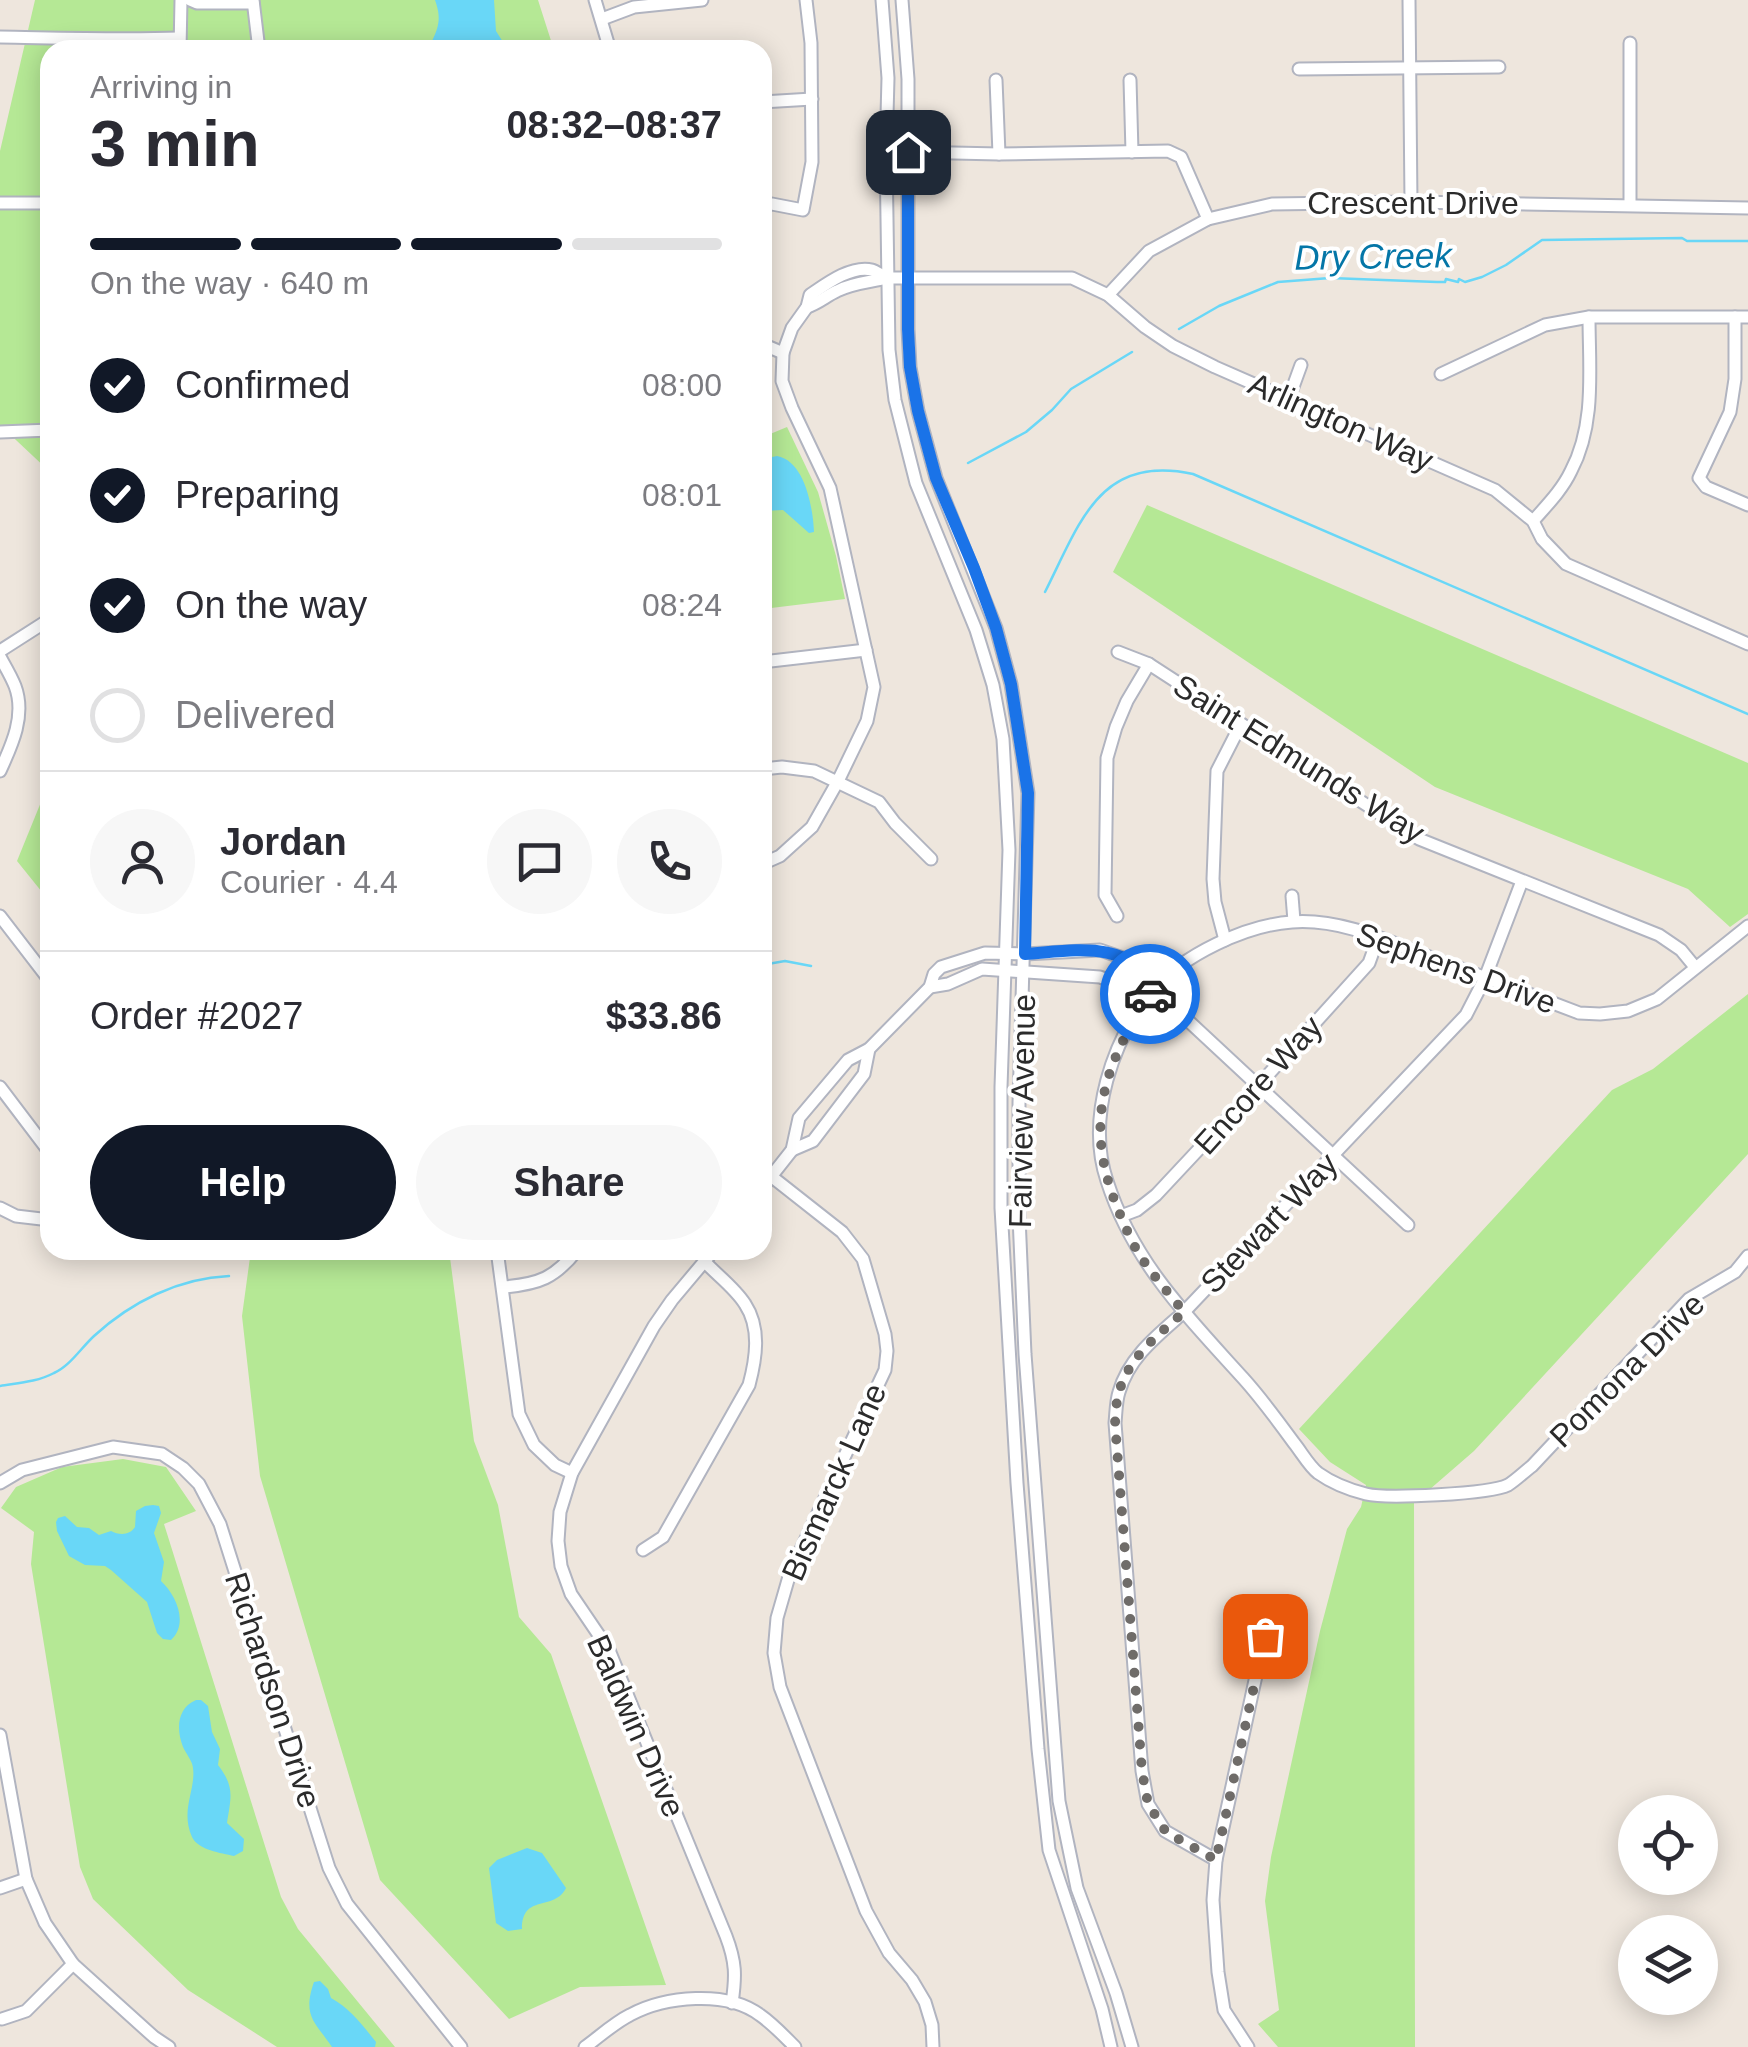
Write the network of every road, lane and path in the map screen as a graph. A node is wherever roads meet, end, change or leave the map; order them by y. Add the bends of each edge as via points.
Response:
1 (182, 0) edge
2 (190, 0) edge
3 (595, 0) edge
4 (702, 0) edge
5 (806, 0) edge
6 (882, 0) edge
7 (902, 0) edge
8 (1409, 0) edge
9 (210, 2) edge
10 (252, 2) edge
11 (602, 19) junction
12 (0, 37) edge
13 (180, 40) edge
14 (258, 40) edge
15 (607, 40) edge
16 (40, 43) edge
17 (1630, 43) dead end
18 (1410, 67) junction
19 (1499, 67) dead end
20 (1300, 69) dead end
21 (996, 80) dead end
22 (1130, 80) dead end
23 (812, 99) junction
24 (772, 101) edge
25 (908, 152) junction
26 (1132, 152) junction
27 (999, 154) junction
28 (1411, 202) junction
29 (40, 203) edge
30 (0, 204) edge
31 (772, 204) edge
32 (1630, 204) junction
33 (1748, 208) edge
34 (1208, 219) junction
35 (887, 278) junction
36 (908, 278) junction
37 (1108, 296) junction
38 (1589, 317) junction
39 (1742, 317) edge
40 (772, 348) edge
41 (783, 353) junction
42 (1301, 366) dead end
43 (1441, 374) dead end
44 (1289, 398) junction
45 (40, 430) edge
46 (0, 432) edge
47 (1748, 505) edge
48 (1533, 520) junction
49 (40, 626) edge
50 (1748, 644) edge
51 (866, 650) junction
52 (1118, 652) dead end
53 (0, 654) edge
54 (772, 661) edge
55 (1149, 664) junction
56 (1241, 724) junction
57 (772, 768) edge
58 (0, 771) edge
59 (838, 781) junction
60 (931, 858) dead end
61 (772, 860) edge
62 (1522, 881) junction
63 (1292, 896) dead end
64 (0, 916) edge
65 (1117, 916) dead end
66 (1294, 921) junction
67 (1748, 926) edge
68 (1378, 938) junction
69 (1225, 940) junction
70 (1006, 954) junction
71 (1025, 954) junction
72 (1695, 967) junction
73 (40, 968) edge
74 (1005, 972) junction
75 (1024, 972) junction
76 (1484, 978) junction
77 (930, 987) junction
78 (1154, 989) junction
79 (868, 1049) junction
80 (1257, 1087) junction
81 (0, 1088) edge
82 (40, 1140) edge
83 (792, 1150) junction
84 (1334, 1155) junction
85 (772, 1168) edge
86 (772, 1177) edge
87 (0, 1208) edge
88 (1121, 1216) junction
89 (40, 1219) edge
90 (1408, 1225) dead end
91 (1748, 1256) edge
92 (499, 1260) edge
93 (569, 1260) edge
94 (704, 1262) joint
95 (504, 1287) junction
96 (1184, 1312) junction
97 (572, 1473) junction
98 (0, 1484) edge
99 (1344, 1487) joint
100 (643, 1550) dead end
101 (1272, 1602) dead end
102 (0, 1735) edge
103 (4, 1788) edge
104 (1216, 1860) junction
105 (26, 1880) junction
106 (0, 1888) edge
107 (74, 1964) junction
108 (732, 2003) junction
109 (2, 2019) edge
110 (149, 2042) edge
111 (169, 2047) edge
112 (461, 2047) edge
113 (585, 2047) edge
114 (796, 2047) edge
115 (933, 2047) edge
116 (1111, 2047) edge
117 (1132, 2047) edge
118 (1248, 2047) edge

1 - 13 street
2 - 9 street
3 - 11 street
4 - 11 street
5 - 23 street
6 - 35 street, Fairview Avenue
7 - 25 street, Fairview Avenue
8 - 18 street
9 - 10 street
10 - 14 street
11 - 15 street
12 - 16 street
17 - 32 street
18 - 19 street
18 - 20 street
18 - 28 street
21 - 27 street
22 - 26 street
23 - 24 street
23 - 31 street via 812,162 803,210
25 - 27 street
25 - 36 street, Fairview Avenue
26 - 27 street
26 - 34 street via 1182,157
28 - 32 street, Crescent Drive
28 - 34 street, Crescent Drive via 1272,204
29 - 30 street
32 - 33 street, Crescent Drive
34 - 37 street, Crescent Drive via 1148,251
35 - 36 street, Arlington Way
35 - 41 street, Arlington Way via 868,269 831,287 792,328
35 - 70 street, Fairview Avenue via 893,383 907,450 976,630 1003,739
36 - 37 street, Arlington Way via 1072,278
36 - 71 street, Fairview Avenue via 918,411 1011,684 1028,793
37 - 44 street, Arlington Way via 1172,346
38 - 39 street
38 - 43 street via 1545,325
38 - 48 street via 1584,438 1572,470
39 - 47 street via 1730,412 1699,478
40 - 41 street
41 - 51 street via 782,381 830,488
42 - 44 street
44 - 48 street, Arlington Way via 1495,490
45 - 46 street
48 - 50 street, Arlington Way via 1566,564
49 - 53 street
51 - 54 street
51 - 59 street via 874,687 867,720
52 - 55 street, Saint Edmunds Way
53 - 58 street via 19,714
55 - 56 street, Saint Edmunds Way
55 - 65 street via 1107,758 1105,895
56 - 62 street, Saint Edmunds Way via 1419,839
56 - 69 street via 1217,771 1212,879
57 - 59 street via 814,771
59 - 60 street via 878,802
59 - 61 street via 812,827
62 - 72 street, Saint Edmunds Way via 1659,935
62 - 76 street, Stewart Way
63 - 66 street
64 - 73 street
66 - 68 street, Sephens Drive
66 - 69 street, Sephens Drive
67 - 72 street, Sephens Drive
68 - 76 street, Sephens Drive
68 - 80 street, Encore Way via 1368,963
69 - 78 street, Sephens Drive
70 - 71 street
70 - 74 street, Fairview Avenue
70 - 77 street via 941,967
71 - 75 street, Fairview Avenue
71 - 78 street via 1100,950 1132,961
72 - 76 street, Sephens Drive via 1657,999 1600,1014 1579,1013
74 - 75 street
74 - 77 street via 982,970
74 - 116 street, Fairview Avenue via 1004,1280 1038,1748 1049,1850
75 - 78 street
75 - 117 street, Fairview Avenue via 1024,1354 1059,1801 1077,1888
76 - 84 street, Stewart Way via 1466,1015
77 - 79 street
78 - 80 street
78 - 88 street, Sephens Drive via 1113,1062 1102,1102 1099,1142
79 - 83 street via 848,1060 799,1118
79 - 83 street via 853,1090 814,1141
80 - 84 street
80 - 88 street, Encore Way via 1156,1195
81 - 82 street
83 - 85 street
84 - 90 street
84 - 96 street, Stewart Way
86 - 115 street, Bismarck Lane via 842,1232 864,1259 887,1351 790,1573 777,1618 780,1687 866,1911 926,2002
87 - 89 street
88 - 96 street, Sephens Drive via 1142,1260
91 - 99 street, Pomona Drive via 1735,1272 1689,1299 1508,1485 1476,1493 1370,1496
92 - 95 street
93 - 95 street via 548,1278
94 - 97 street, Baldwin Drive via 654,1326
94 - 100 street via 746,1305 755,1363 750,1385 663,1537
95 - 97 street via 520,1414 534,1445
96 - 99 street, Sephens Drive via 1316,1471
96 - 104 street, Stewart Way via 1132,1363 1118,1392 1115,1423 1148,1804 1166,1832
97 - 108 street, Baldwin Drive via 560,1512 561,1566 570,1594 609,1650 726,1936 736,1978
98 - 112 street, Richardson Drive via 22,1470 113,1447 162,1454 199,1484 220,1524 330,1868 347,1904
101 - 104 street
102 - 103 street
103 - 105 street
104 - 118 street via 1212,1900 1224,2010
105 - 106 street
105 - 107 street
107 - 109 street via 26,2011
107 - 110 street
108 - 113 street via 662,2002
108 - 114 street via 758,2012
110 - 111 street

